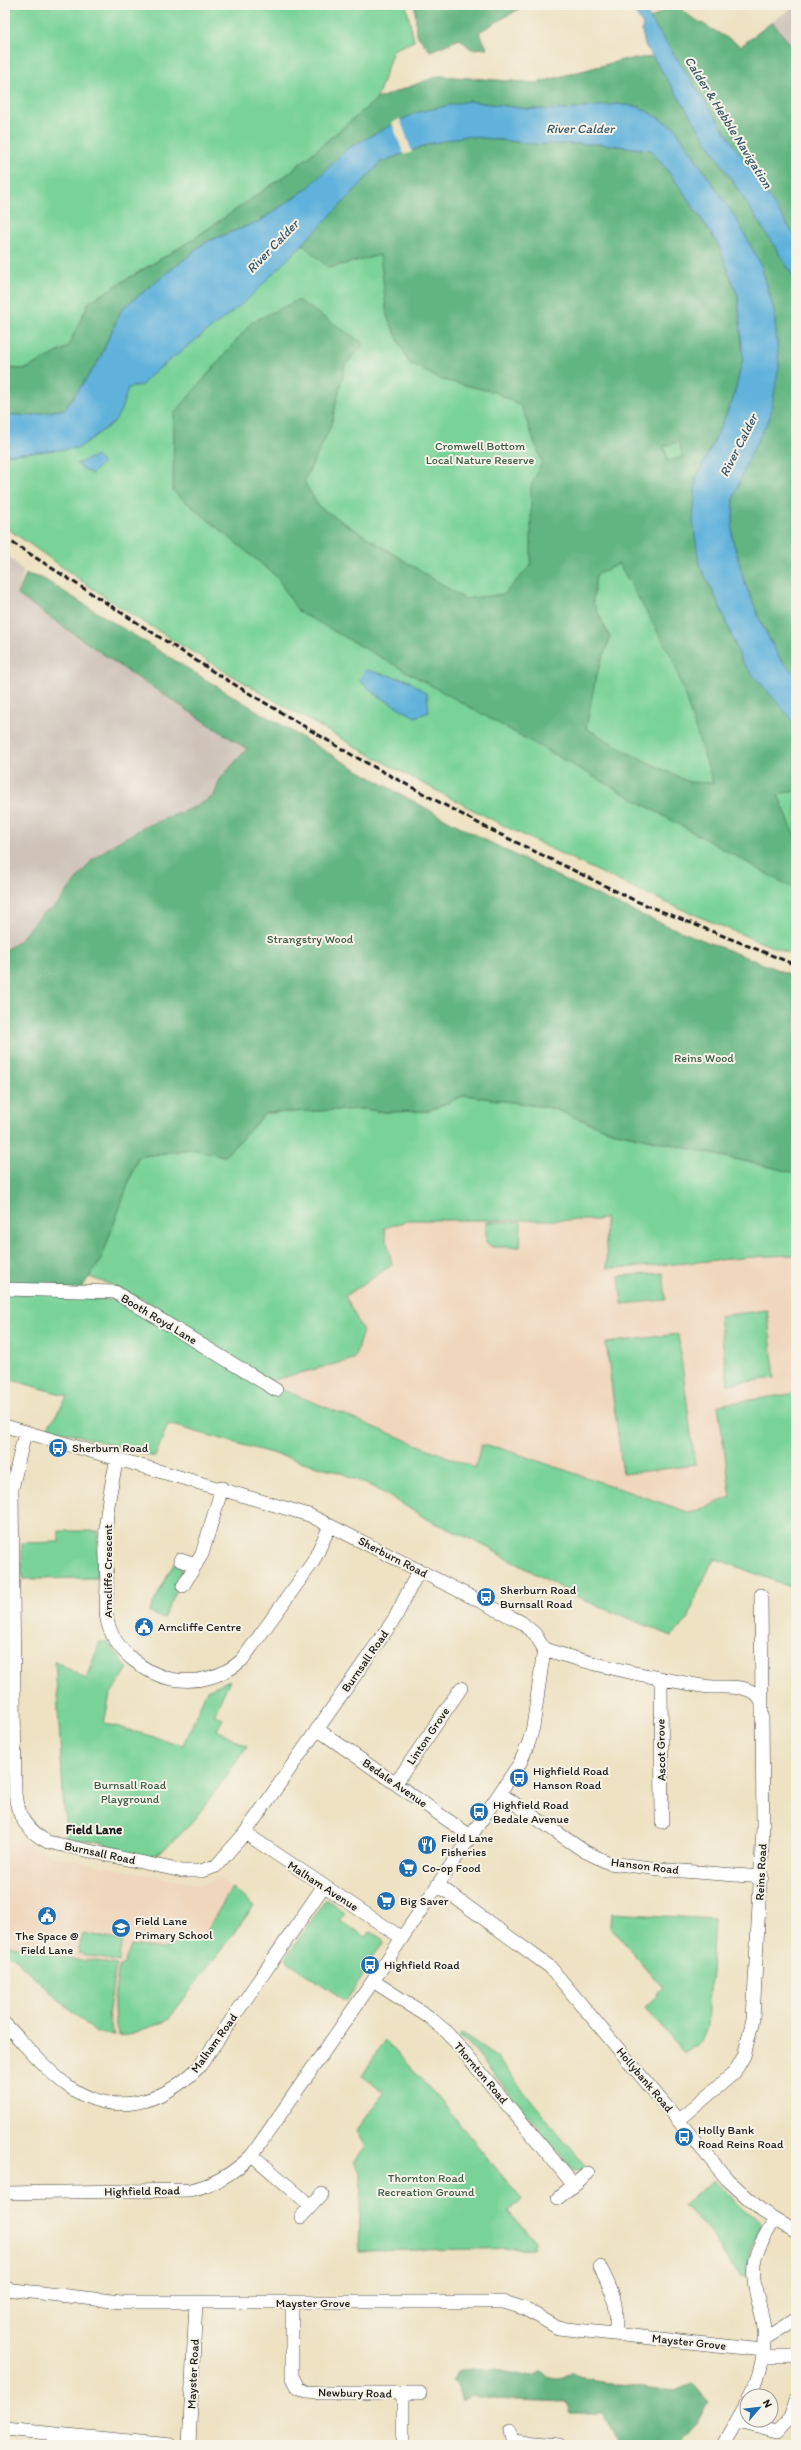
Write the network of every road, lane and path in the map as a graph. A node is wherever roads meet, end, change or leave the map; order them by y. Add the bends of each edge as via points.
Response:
1 (5, 1289) edge
2 (276, 1390) dead end
3 (5, 1426) edge
4 (25, 1432) junction
5 (117, 1458) junction
6 (222, 1488) junction
7 (330, 1526) junction
8 (180, 1560) dead end
9 (196, 1565) junction
10 (419, 1570) junction
11 (183, 1586) dead end
12 (761, 1595) dead end
13 (544, 1649) junction
14 (661, 1678) junction
15 (460, 1688) dead end
16 (762, 1703) junction
17 (317, 1729) junction
18 (396, 1783) junction
19 (500, 1794) junction
20 (662, 1822) dead end
21 (245, 1833) junction
22 (472, 1836) junction
23 (762, 1877) junction
24 (438, 1885) junction
25 (323, 1887) junction
26 (402, 1938) junction
27 (373, 1981) junction
28 (5, 2024) edge
29 (679, 2120) junction
30 (252, 2155) junction
31 (588, 2173) dead end
32 (573, 2184) junction
33 (5, 2193) edge
34 (322, 2194) dead end
35 (558, 2198) dead end
36 (311, 2206) junction
37 (301, 2217) dead end
38 (774, 2220) junction
39 (796, 2232) edge
40 (600, 2267) dead end
41 (5, 2289) edge
42 (196, 2302) junction
43 (292, 2303) junction
44 (796, 2319) edge
45 (614, 2334) junction
46 (763, 2349) junction
47 (796, 2357) edge
48 (752, 2388) edge
49 (403, 2393) junction
50 (420, 2393) dead end
51 (796, 2400) edge
52 (738, 2421) joint
53 (5, 2429) edge
54 (510, 2431) dead end
55 (403, 2442) dead end
56 (171, 2445) edge
57 (189, 2445) edge
58 (559, 2445) edge
59 (723, 2445) edge

1 - 2 street, Booth Royd Lane via 114,1292
3 - 4 street, Sherburn Road
4 - 5 street, Sherburn Road
4 - 21 street, Burnsall Road via 12,1489 13,1744 17,1808 23,1821 34,1835 48,1842 182,1871 201,1871 216,1866
5 - 6 street, Sherburn Road
5 - 7 street, Arncliffe Crescent via 108,1507 108,1624 118,1645 130,1658 164,1677 188,1680 208,1678 226,1672 239,1663 313,1562
6 - 7 street, Sherburn Road via 289,1508
6 - 9 street via 202,1554
7 - 10 street, Sherburn Road
8 - 9 street
9 - 11 street
10 - 13 street, Sherburn Road via 521,1622 536,1634
10 - 17 street, Burnsall Road via 395,1618
12 - 16 street, Reins Road
13 - 14 street via 593,1665
13 - 19 street, Highfield Road via 529,1742 520,1763
14 - 16 street via 702,1686 749,1689 757,1694
14 - 20 street, Ascot Grove
15 - 18 street, Linton Grove
16 - 23 street, Reins Road
17 - 18 street, Bedale Avenue
17 - 21 street, Burnsall Road
18 - 22 street, Bedale Avenue
19 - 22 street, Highfield Road
19 - 23 street, Hanson Road via 584,1851 609,1863
21 - 25 street, Malham Avenue
22 - 24 street, Highfield Road
23 - 29 street, Reins Road via 753,2019 744,2056 728,2079
24 - 26 street, Highfield Road
24 - 29 street, Hollybank Road via 550,1967
25 - 26 street, Malham Avenue
25 - 28 street, Malham Road via 199,2067 176,2087 152,2100 114,2103 80,2094 61,2080
26 - 27 street, Highfield Road
27 - 30 street, Highfield Road
27 - 32 street, Thornton Road via 429,2016 448,2033
29 - 38 street, Hollybank Road via 727,2179 749,2201
30 - 33 street, Highfield Road via 225,2177 190,2190
30 - 36 street
31 - 32 street
32 - 35 street
34 - 36 street
36 - 37 street
38 - 39 street, Hollybank Road
38 - 46 street via 757,2251 754,2265 754,2283 763,2320
40 - 45 street via 614,2294 617,2312
41 - 42 street, Mayster Grove via 121,2302
42 - 43 street, Mayster Grove
42 - 57 street, Mayster Road
43 - 45 street, Mayster Grove via 504,2302 526,2308 558,2328
43 - 49 street, Newbury Road via 292,2376 298,2388 306,2392 324,2394
44 - 46 street
45 - 46 street, Mayster Grove
46 - 47 street
46 - 48 street
49 - 50 street, Newbury Road
49 - 55 street, Newbury Road
51 - 52 street via 790,2418 778,2431
52 - 59 street
53 - 56 street
54 - 58 street via 512,2441

